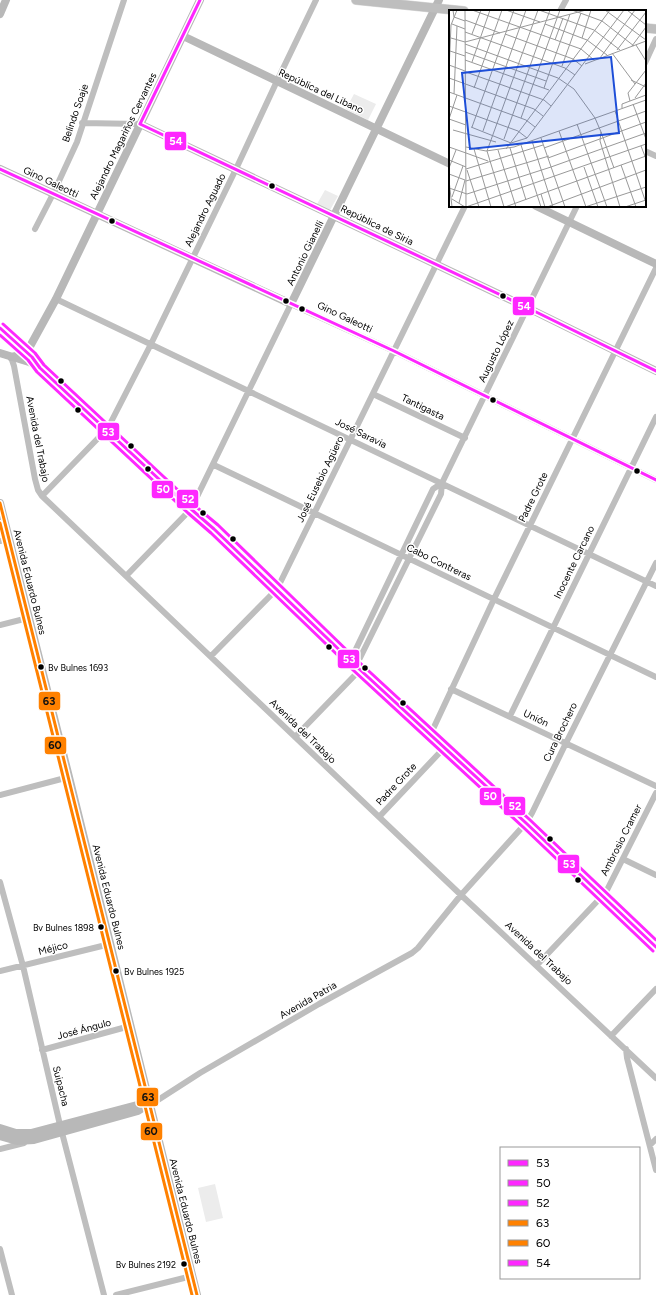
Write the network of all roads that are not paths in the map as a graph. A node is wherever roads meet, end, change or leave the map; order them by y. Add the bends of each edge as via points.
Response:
1 (6, 0) edge
2 (124, 0) edge
3 (200, 0) edge
4 (316, 0) edge
5 (356, 0) edge
6 (566, 0) edge
7 (437, 4) edge
8 (460, 10) edge
9 (561, 10) edge
10 (0, 14) edge
11 (646, 28) edge
12 (656, 29) edge
13 (183, 36) junction
14 (656, 39) edge
15 (646, 61) edge
16 (277, 81) junction
17 (82, 123) junction
18 (140, 124) junction
19 (376, 128) junction
20 (646, 151) edge
21 (656, 156) edge
22 (449, 164) edge
23 (0, 169) edge
24 (236, 169) junction
25 (53, 194) junction
26 (465, 207) edge
27 (538, 207) edge
28 (577, 207) edge
29 (97, 214) junction
30 (334, 216) junction
31 (570, 222) junction
32 (35, 229) dead end
33 (193, 258) junction
34 (656, 264) edge
35 (436, 265) junction
36 (656, 268) edge
37 (56, 299) junction
38 (291, 304) junction
39 (528, 308) junction
40 (0, 328) edge
41 (151, 344) junction
42 (394, 351) junction
43 (615, 351) junction
44 (26, 352) junction
45 (0, 354) edge
46 (11, 357) junction
47 (40, 368) junction
48 (656, 371) edge
49 (249, 391) junction
50 (373, 394) junction
51 (485, 396) junction
52 (656, 417) edge
53 (106, 430) junction
54 (465, 438) junction
55 (572, 439) junction
56 (351, 440) junction
57 (214, 464) junction
58 (631, 468) junction
59 (656, 480) edge
60 (442, 483) junction
61 (42, 496) junction
62 (0, 503) edge
63 (191, 510) junction
64 (315, 513) junction
65 (530, 526) junction
66 (9, 539) junction
67 (0, 541) edge
68 (589, 554) junction
69 (402, 555) junction
70 (409, 558) junction
71 (656, 563) edge
72 (126, 576) junction
73 (647, 582) junction
74 (656, 586) edge
75 (276, 590) junction
76 (494, 599) junction
77 (28, 618) junction
78 (0, 625) edge
79 (553, 628) junction
80 (610, 655) junction
81 (211, 656) junction
82 (356, 666) junction
83 (656, 677) edge
84 (451, 689) junction
85 (510, 716) junction
86 (428, 733) junction
87 (296, 737) junction
88 (566, 743) junction
89 (444, 748) junction
90 (69, 777) junction
91 (656, 786) edge
92 (656, 793) edge
93 (0, 795) edge
94 (379, 817) junction
95 (526, 823) junction
96 (623, 859) junction
97 (656, 875) edge
98 (0, 882) edge
99 (461, 894) junction
100 (603, 896) junction
101 (110, 944) junction
102 (656, 947) edge
103 (536, 964) junction
104 (23, 966) junction
105 (0, 971) edge
106 (656, 989) edge
107 (130, 1026) junction
108 (611, 1036) junction
109 (42, 1050) junction
110 (626, 1050) junction
111 (656, 1078) edge
112 (149, 1104) junction
113 (0, 1128) edge
114 (61, 1128) junction
115 (9, 1135) junction
116 (0, 1136) edge
117 (656, 1139) edge
118 (34, 1140) junction
119 (650, 1145) junction
120 (3, 1148) edge
121 (656, 1170) edge
122 (0, 1249) edge
123 (192, 1276) junction
124 (12, 1295) edge
125 (104, 1295) edge
126 (116, 1295) edge
127 (197, 1295) edge

1 - 10 main road
2 - 17 street, Belindo Soaje
3 - 13 main road, Alejandro Magariños Cervantes
4 - 16 street, Alejandro Aguado
5 - 7 main road
6 - 9 street
7 - 8 main road
7 - 19 main road, Antonio Gianelli
11 - 12 main road
13 - 16 main road, República del Libano
13 - 18 main road, Alejandro Magariños Cervantes
14 - 15 street
16 - 19 main road, República del Libano
16 - 24 street, Alejandro Aguado
17 - 18 street, República de Siria
17 - 25 street, Belindo Soaje via 77,142
18 - 24 main road, República de Siria
18 - 29 main road, Alejandro Magariños Cervantes
19 - 22 main road, República del Libano
19 - 30 main road, Antonio Gianelli
20 - 21 street
23 - 25 main road, Gino Galeotti
24 - 30 main road, República de Siria
24 - 33 street, Alejandro Aguado
25 - 29 main road, Gino Galeotti
25 - 32 street, Belindo Soaje
26 - 35 street, José Eusebio Agüero
27 - 31 main road
28 - 31 street, Augusto López
29 - 33 main road, Gino Galeotti
29 - 37 main road, Alejandro Magariños Cervantes
30 - 35 main road, República de Siria
30 - 38 main road, Antonio Gianelli
31 - 34 main road
31 - 39 street, Augusto López
33 - 38 main road, Gino Galeotti
33 - 41 street, Alejandro Aguado
35 - 39 main road, República de Siria
35 - 42 street, José Eusebio Agüero
36 - 43 street, Padre Grote
37 - 41 street, José Saravia
37 - 44 main road, Alejandro Magariños Cervantes
38 - 42 street, Gino Galeotti
38 - 49 street, Antonio Gianelli
39 - 43 main road, República de Siria
39 - 51 street, Augusto López
40 - 44 main road
41 - 49 street, José Saravia
41 - 53 street, Alejandro Aguado
42 - 50 street, José Eusebio Agüero
42 - 51 street, Gino Galeotti
43 - 48 main road, República de Siria
43 - 55 street, Padre Grote
44 - 46 main road
44 - 47 main road
45 - 46 main road
46 - 47 main road
46 - 61 street, Avenida del Trabajo via 35,479
47 - 53 main road
49 - 56 street, José Saravia
49 - 57 street, Antonio Gianelli
50 - 54 street, Tantigasta
50 - 56 street, José Eusebio Agüero
51 - 54 street, Augusto López
51 - 55 street, Gino Galeotti
52 - 58 street, Inocente Carcano
53 - 61 street, Alejandro Aguado
53 - 63 main road
54 - 60 street, Augusto López
55 - 58 street, Gino Galeotti
55 - 65 street, Padre Grote
56 - 60 street, José Saravia
56 - 64 street, José Eusebio Agüero
57 - 63 street, Antonio Gianelli
57 - 64 street, Cabo Contreras
58 - 59 street, Gino Galeotti
58 - 68 street, Inocente Carcano
60 - 65 street, José Saravia
60 - 69 street, Augusto López via 433,489
60 - 70 street, Augusto López via 441,494
61 - 72 street, Avenida del Trabajo
62 - 66 main road, Avenida Eduardo Bulnes
63 - 72 street, Antonio Gianelli
63 - 75 main road
64 - 69 street, Cabo Contreras
64 - 75 street, José Eusebio Agüero
65 - 68 street, José Saravia
65 - 76 street, Padre Grote
66 - 67 street
66 - 77 main road, Avenida Eduardo Bulnes
68 - 73 street, José Saravia
68 - 79 street, Inocente Carcano
69 - 70 street, Cabo Contreras
69 - 82 street, Augusto López via 355,651
70 - 76 street, Cabo Contreras
70 - 82 street, Augusto López
71 - 73 street, Cura Brochero
72 - 81 street, Avenida del Trabajo
73 - 74 street, José Saravia
73 - 80 street, Cura Brochero
75 - 81 street, José Eusebio Agüero
75 - 82 main road
76 - 79 street, Cabo Contreras
76 - 84 street, Padre Grote
77 - 78 street
77 - 90 main road, Avenida Eduardo Bulnes
79 - 80 street, Cabo Contreras
79 - 85 street, Inocente Carcano
80 - 83 street, Cabo Contreras
80 - 88 street, Cura Brochero
81 - 87 street, Avenida del Trabajo
82 - 86 main road
82 - 87 street, Augusto López via 354,675
84 - 85 street, Unión
84 - 86 street, Padre Grote via 434,727
85 - 88 street, Unión
86 - 89 main road
87 - 94 street, Avenida del Trabajo
88 - 91 street, Unión
88 - 95 street, Cura Brochero
89 - 94 street, Padre Grote
89 - 95 main road
90 - 93 street
90 - 101 main road, Avenida Eduardo Bulnes
92 - 96 street, Ambrosio Cramer
94 - 99 street, Avenida del Trabajo
95 - 99 street, Cura Brochero
95 - 100 main road
96 - 97 street
96 - 100 street, Ambrosio Cramer
98 - 104 street, Suipacha
99 - 103 street, Avenida del Trabajo
99 - 112 street, Avenida Patria via 412,953
100 - 102 main road
100 - 103 street, Ambrosio Cramer
101 - 104 street, Méjico
101 - 107 main road, Avenida Eduardo Bulnes
103 - 108 street, Avenida del Trabajo
104 - 105 street, Méjico
104 - 109 street, Suipacha
106 - 108 street
107 - 109 street, José Ángulo
107 - 112 main road, Avenida Eduardo Bulnes
108 - 110 street, Avenida del Trabajo
109 - 114 street, Suipacha
110 - 111 street, Avenida del Trabajo
110 - 119 street
112 - 114 main road, Avenida Patria via 138,1111
112 - 123 main road, Avenida Eduardo Bulnes
113 - 115 main road, Avenida Patria
114 - 115 main road, Avenida Patria
114 - 118 main road, Avenida Patria
114 - 125 street, Suipacha
115 - 116 main road, Avenida Patria
115 - 118 main road, Avenida Patria via 17,1141
115 - 120 street
117 - 119 street
118 - 120 street
119 - 121 street
122 - 124 street
123 - 126 street
123 - 127 main road, Avenida Eduardo Bulnes

